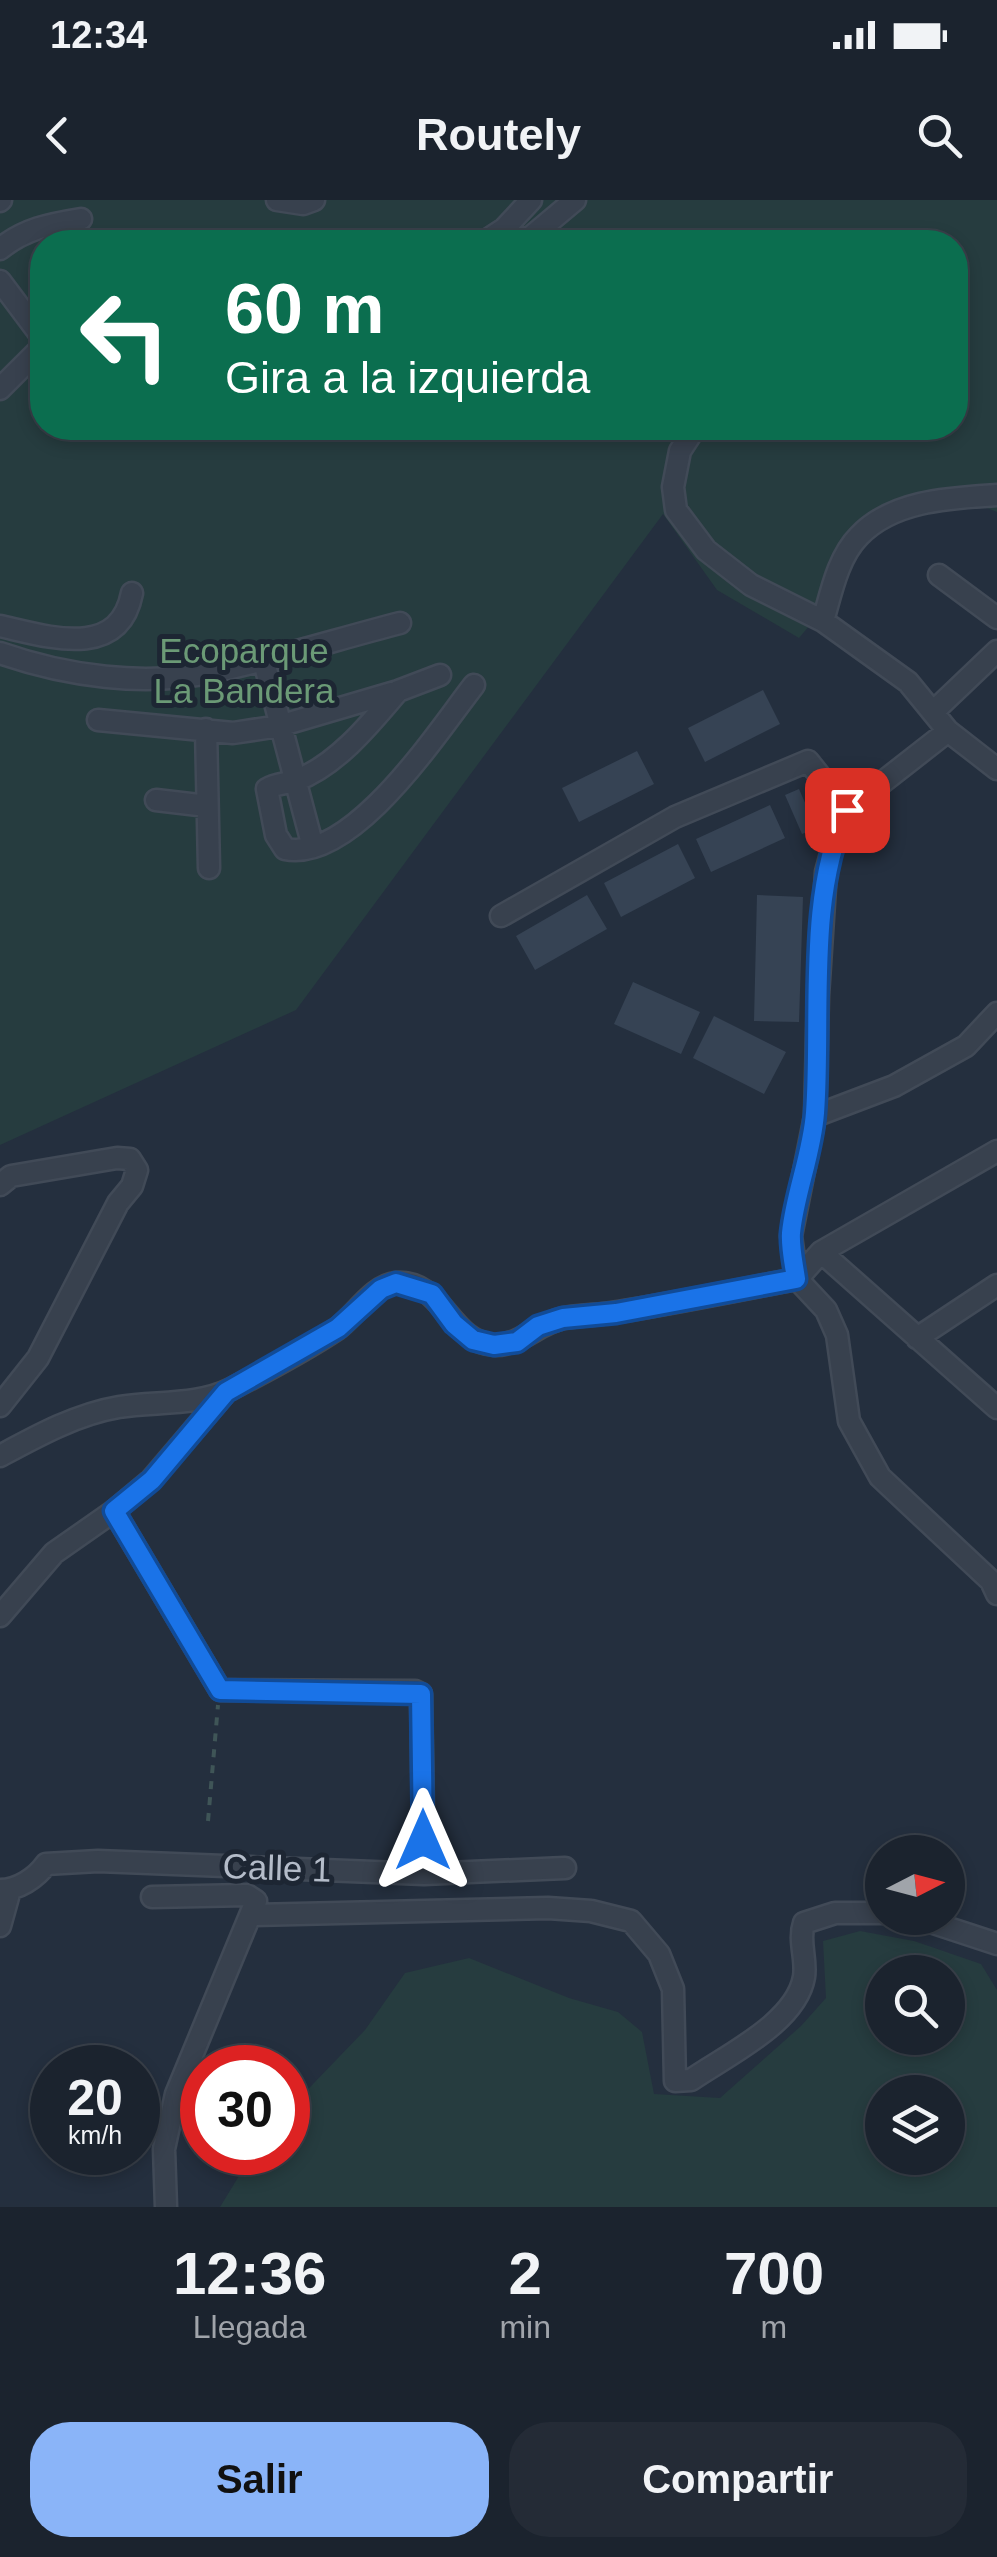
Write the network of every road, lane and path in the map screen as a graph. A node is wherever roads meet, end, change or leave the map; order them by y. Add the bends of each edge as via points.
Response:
1 (276, 200) edge
2 (314, 200) edge
3 (531, 200) edge
4 (576, 200) edge
5 (81, 219) dead end
6 (32, 230) edge
7 (516, 230) edge
8 (539, 230) edge
9 (30, 231) edge
10 (0, 249) edge
11 (0, 281) edge
12 (30, 321) edge
13 (30, 359) edge
14 (0, 389) edge
15 (687, 440) edge
16 (997, 495) edge
17 (939, 576) dead end
18 (132, 593) dead end
19 (997, 618) edge
20 (823, 621) junction
21 (400, 624) dead end
22 (0, 626) edge
23 (0, 653) edge
24 (996, 654) edge
25 (263, 658) junction
26 (440, 675) dead end
27 (474, 684) dead end
28 (398, 691) junction
29 (934, 712) junction
30 (98, 720) dead end
31 (279, 726) junction
32 (206, 729) junction
33 (948, 731) junction
34 (997, 769) edge
35 (296, 780) junction
36 (156, 800) dead end
37 (207, 806) junction
38 (847, 810) junction
39 (313, 847) junction
40 (209, 868) dead end
41 (501, 916) dead end
42 (997, 1014) edge
43 (815, 1116) junction
44 (997, 1151) edge
45 (0, 1184) edge
46 (821, 1252) junction
47 (796, 1279) junction
48 (997, 1285) edge
49 (918, 1338) junction
50 (226, 1392) junction
51 (0, 1406) edge
52 (997, 1408) edge
53 (0, 1456) edge
54 (114, 1511) junction
55 (997, 1594) edge
56 (0, 1616) edge
57 (220, 1690) junction
58 (208, 1821) dead end
59 (565, 1868) dead end
60 (424, 1874) junction
61 (5, 1890) edge
62 (152, 1897) dead end
63 (865, 1912) edge
64 (253, 1915) junction
65 (0, 1926) edge
66 (965, 1933) edge
67 (997, 1944) edge
68 (166, 2207) edge

1 - 2 street
3 - 7 street
4 - 8 street
5 - 6 street
9 - 10 street
11 - 12 street
13 - 14 street
15 - 20 street via 673,487 676,510 706,550 751,584
16 - 20 street via 952,498 874,523 856,538 836,576
17 - 19 street
18 - 22 street via 120,625 103,636 44,636
20 - 29 street via 908,682
21 - 25 street
23 - 25 street via 38,666 128,679 211,673
24 - 29 street
25 - 31 street
26 - 28 street
27 - 39 street via 388,797
28 - 31 street
28 - 35 street via 329,762
29 - 33 street
30 - 32 street
31 - 32 street via 233,733
31 - 35 street
32 - 37 street
33 - 34 street
33 - 38 street
35 - 39 street
35 - 39 street via 267,788 276,836 285,849
36 - 37 street
37 - 40 street
38 - 41 street via 808,761 676,818
38 - 43 street via 826,872
42 - 43 street via 966,1046 894,1086
43 - 47 street via 790,1236
44 - 46 street
45 - 51 street via 11,1176 117,1158 130,1159 137,1170 38,1358
46 - 47 street
46 - 49 street
47 - 50 street via 563,1318 517,1342 494,1345 473,1340 432,1294 396,1283 338,1328
47 - 55 street via 826,1310 838,1334 849,1421 880,1477
48 - 49 street
49 - 52 street
50 - 53 street via 118,1408 70,1422
50 - 54 street via 152,1480
54 - 56 street via 54,1552
54 - 57 street
57 - 58 path
57 - 60 street via 421,1694
59 - 60 street, Calle 1
60 - 61 street, Calle 1 via 55,1862
61 - 65 street
62 - 64 street via 247,1895 256,1901
63 - 64 street via 804,1923 805,1975 782,2018 691,2080 675,2081 673,1989 659,1954 631,1921 548,1908
64 - 68 street via 176,2094 164,2148
66 - 67 street

